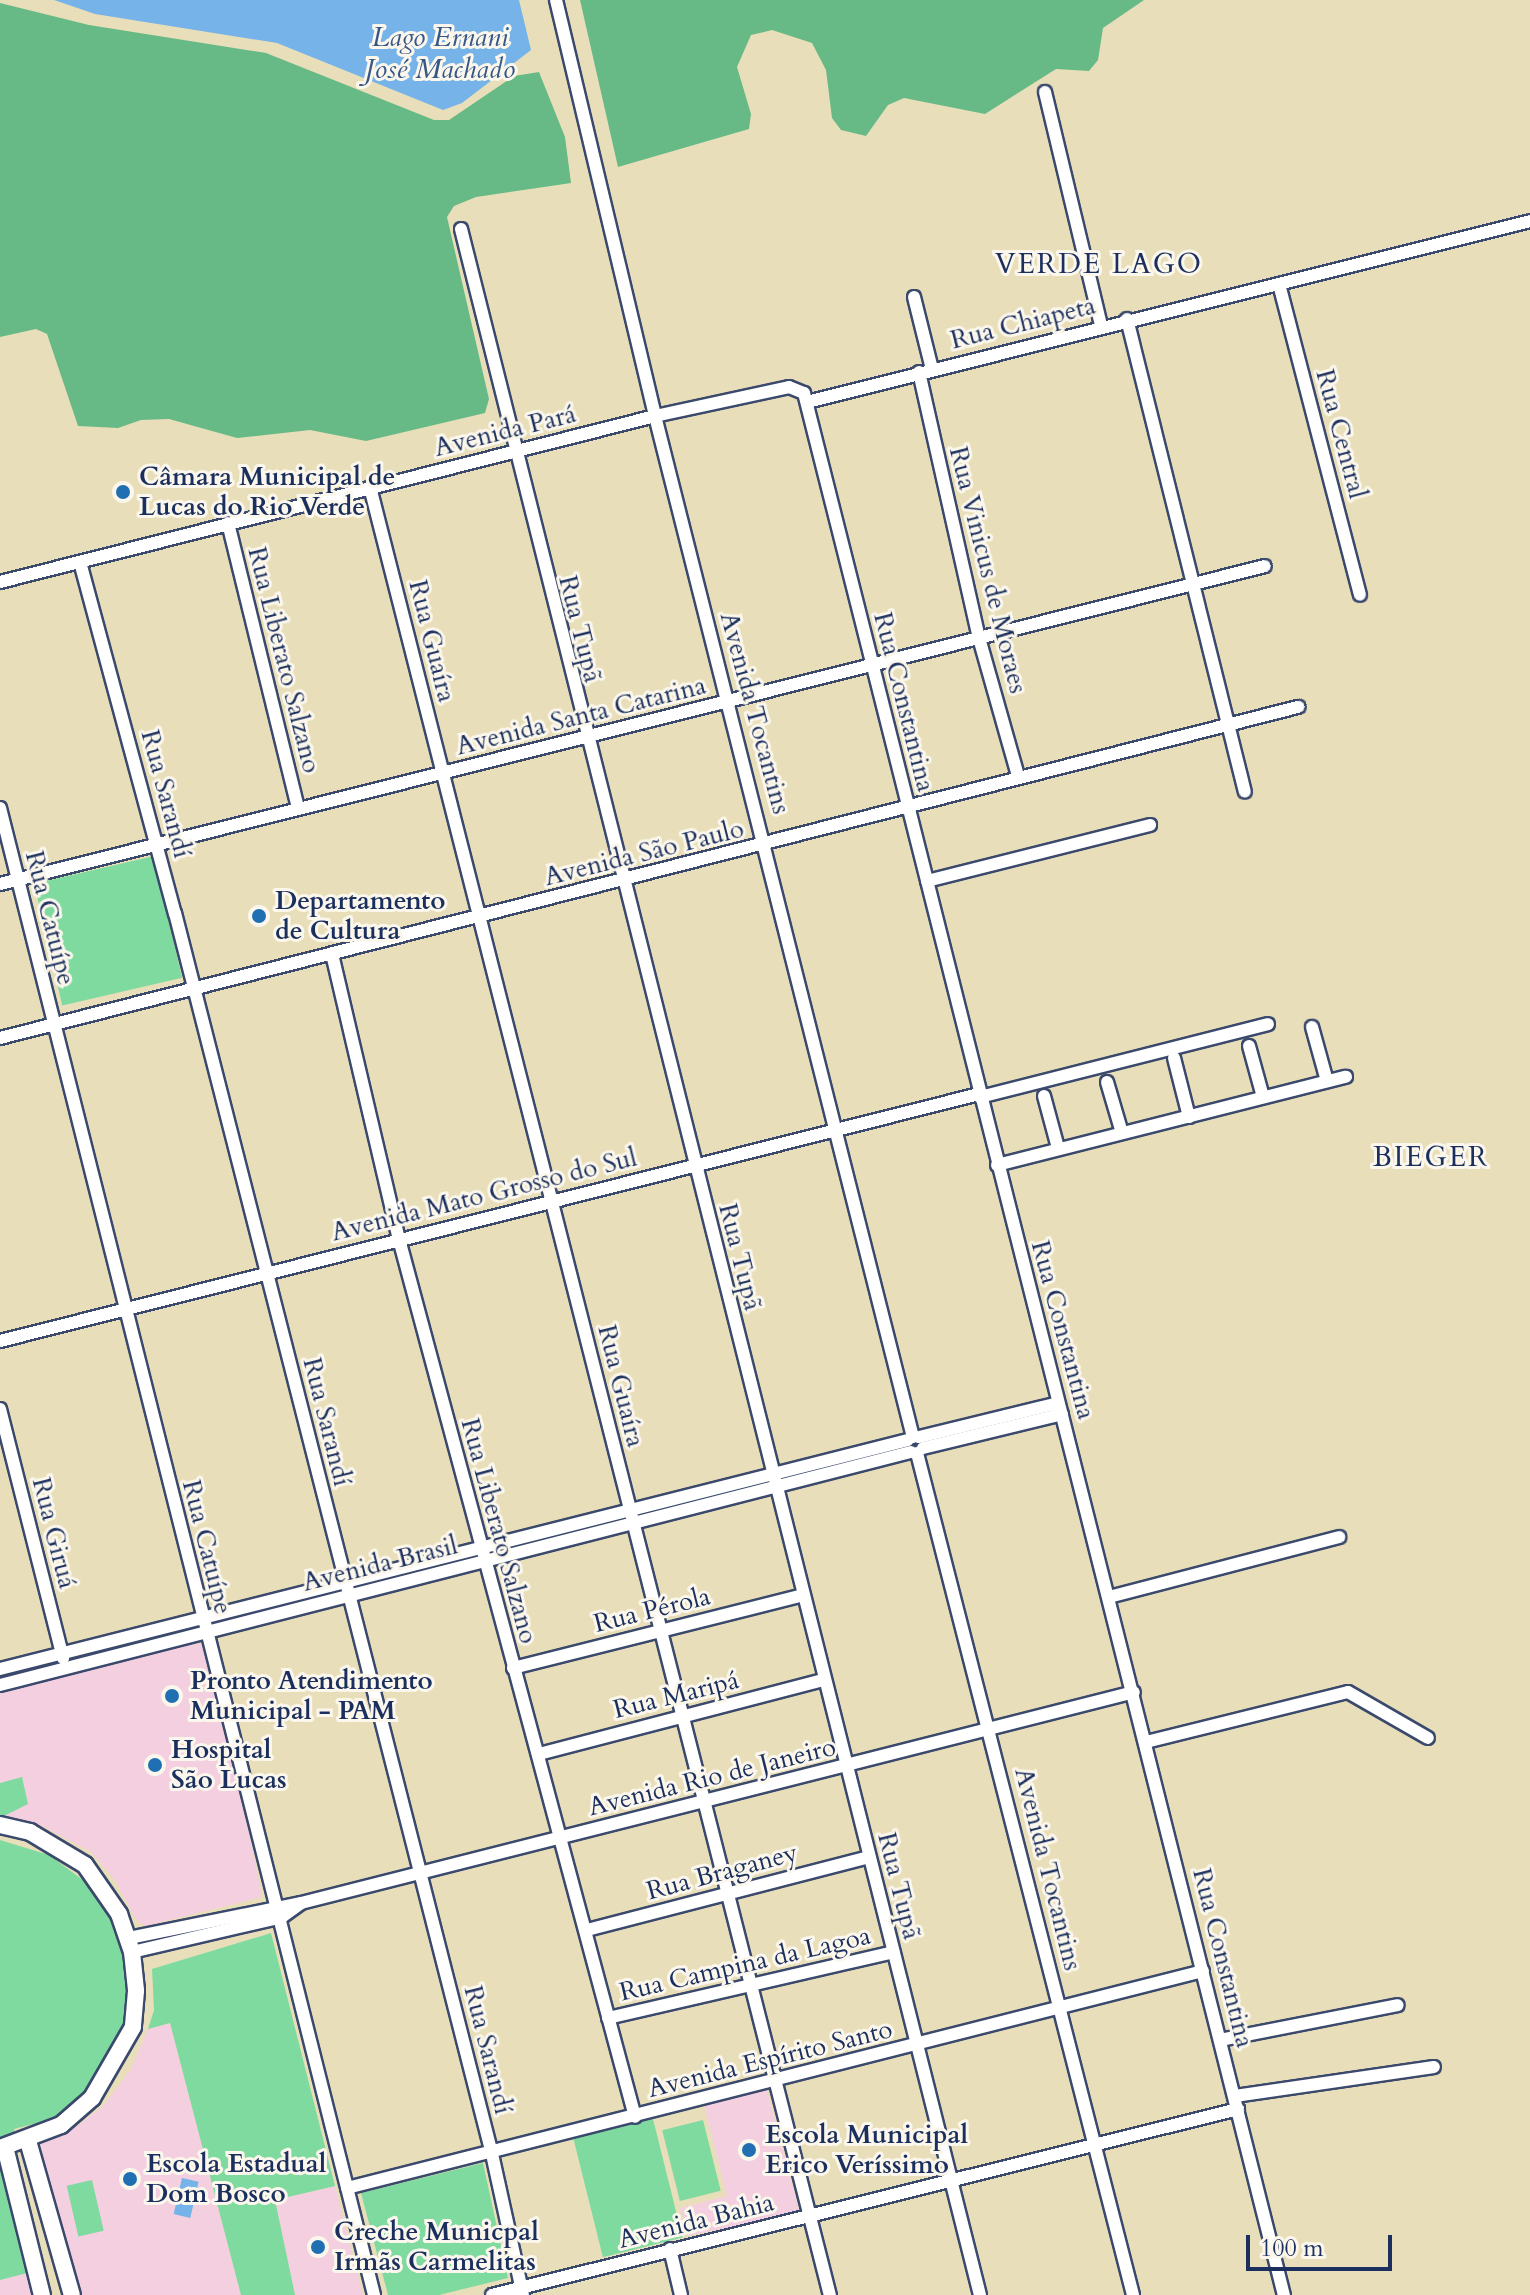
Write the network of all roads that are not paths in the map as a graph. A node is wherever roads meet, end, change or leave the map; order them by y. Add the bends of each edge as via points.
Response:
1 (556, 0) edge
2 (1045, 92) dead end
3 (1530, 221) edge
4 (461, 229) dead end
5 (1279, 284) junction
6 (914, 297) dead end
7 (1127, 319) junction
8 (1101, 326) junction
9 (925, 371) junction
10 (807, 402) junction
11 (655, 416) junction
12 (513, 452) junction
13 (370, 487) junction
14 (228, 523) junction
15 (80, 562) junction
16 (1265, 566) dead end
17 (0, 582) edge
18 (1193, 584) junction
19 (1360, 595) dead end
20 (979, 638) junction
21 (873, 664) junction
22 (729, 701) junction
23 (1298, 707) dead end
24 (1229, 725) junction
25 (585, 738) junction
26 (443, 773) junction
27 (1018, 776) junction
28 (1245, 792) dead end
29 (907, 804) junction
30 (0, 808) edge
31 (298, 808) junction
32 (1150, 825) dead end
33 (157, 845) junction
34 (766, 845) junction
35 (18, 879) junction
36 (927, 881) junction
37 (622, 882) junction
38 (0, 884) edge
39 (479, 917) junction
40 (332, 954) junction
41 (194, 990) junction
42 (1268, 1024) dead end
43 (55, 1025) junction
44 (1312, 1027) dead end
45 (0, 1038) edge
46 (1249, 1046) dead end
47 (1174, 1058) dead end
48 (1346, 1077) dead end
49 (1327, 1081) junction
50 (1107, 1082) dead end
51 (980, 1096) junction
52 (1044, 1096) dead end
53 (1263, 1097) junction
54 (1189, 1117) junction
55 (834, 1128) junction
56 (1122, 1133) junction
57 (1058, 1148) junction
58 (693, 1165) junction
59 (997, 1165) junction
60 (552, 1200) junction
61 (399, 1239) junction
62 (267, 1273) junction
63 (122, 1310) junction
64 (0, 1341) edge
65 (1060, 1408) junction
66 (0, 1409) edge
67 (915, 1445) junction
68 (774, 1481) junction
69 (632, 1516) junction
70 (1339, 1537) dead end
71 (483, 1554) junction
72 (347, 1588) junction
73 (803, 1595) junction
74 (1109, 1597) junction
75 (203, 1618) junction
76 (661, 1631) junction
77 (206, 1632) junction
78 (63, 1660) junction
79 (513, 1668) junction
80 (0, 1669) edge
81 (824, 1680) junction
82 (0, 1685) edge
83 (1134, 1692) junction
84 (683, 1716) junction
85 (990, 1730) junction
86 (1428, 1738) dead end
87 (1146, 1742) junction
88 (539, 1754) junction
89 (846, 1766) junction
90 (705, 1801) junction
91 (0, 1825) edge
92 (559, 1837) junction
93 (869, 1857) junction
94 (420, 1873) junction
95 (728, 1893) junction
96 (280, 1911) junction
97 (587, 1930) junction
98 (131, 1945) junction
99 (893, 1952) junction
100 (1203, 1971) junction
101 (751, 1986) junction
102 (1398, 2005) dead end
103 (1059, 2006) junction
104 (608, 2018) junction
105 (1220, 2040) junction
106 (915, 2045) junction
107 (1434, 2067) dead end
108 (775, 2080) junction
109 (1236, 2102) junction
110 (635, 2117) junction
111 (28, 2141) junction
112 (1094, 2144) junction
113 (2, 2147) edge
114 (492, 2154) junction
115 (951, 2180) junction
116 (347, 2188) junction
117 (810, 2215) junction
118 (670, 2249) junction
119 (522, 2292) edge
120 (42, 2295) edge
121 (72, 2295) edge
122 (374, 2295) edge
123 (492, 2295) edge
124 (681, 2295) edge
125 (830, 2295) edge
126 (980, 2295) edge
127 (1133, 2295) edge
128 (1284, 2295) edge

1 - 11 street, Avenida Tocantins
2 - 8 street
3 - 5 street, Rua Chiapeta
4 - 12 street, Rua Tupã
5 - 7 street, Rua Chiapeta
5 - 19 street, Rua Central
6 - 9 street, Rua Vinicus de Moraes
7 - 8 street, Rua Chiapeta
7 - 18 street
8 - 9 street, Rua Chiapeta
9 - 10 street, Rua Chiapeta
9 - 20 street, Rua Vinicus de Moraes
10 - 11 street, Avenida Pará via 801,390 789,387
10 - 21 street, Rua Constantina
11 - 12 street, Avenida Pará
11 - 22 street, Avenida Tocantins
12 - 13 street, Avenida Pará
12 - 25 street, Rua Tupã
13 - 14 street, Avenida Pará
13 - 26 street, Rua Guaíra
14 - 15 street, Avenida Pará
14 - 31 street, Rua Liberato Salzano
15 - 17 street, Avenida Pará
15 - 33 street, Rua Sarandí
16 - 18 street, Avenida Santa Catarina
18 - 20 street, Avenida Santa Catarina
18 - 24 street
20 - 21 street, Avenida Santa Catarina
20 - 27 street, Rua Vinicus de Moraes
21 - 22 street, Avenida Santa Catarina
21 - 29 street, Rua Constantina
22 - 25 street, Avenida Santa Catarina
22 - 34 street, Avenida Tocantins
23 - 24 street, Avenida São Paulo
24 - 27 street, Avenida São Paulo
24 - 28 street
25 - 26 street, Avenida Santa Catarina
25 - 37 street, Rua Tupã
26 - 31 street, Avenida Santa Catarina
26 - 39 street, Rua Guaíra
27 - 29 street, Avenida São Paulo
29 - 34 street, Avenida São Paulo
29 - 36 street, Rua Constantina
30 - 35 street, Rua Catuípe
31 - 33 street, Avenida Santa Catarina
32 - 36 street
33 - 35 street, Avenida Santa Catarina
33 - 41 street, Rua Sarandí
34 - 37 street, Avenida São Paulo
34 - 55 street, Avenida Tocantins
35 - 38 street, Avenida Santa Catarina
35 - 43 street, Rua Catuípe
36 - 51 street, Rua Constantina
37 - 39 street, Avenida São Paulo
37 - 58 street, Rua Tupã
39 - 40 street, Avenida São Paulo
39 - 60 street, Rua Guaíra
40 - 41 street, Avenida São Paulo
40 - 61 street, Rua Liberato Salzano
41 - 43 street, Avenida São Paulo
41 - 62 street, Rua Sarandí
42 - 51 street, Avenida Mato Grosso do Sul
43 - 45 street, Avenida São Paulo
43 - 63 street, Rua Catuípe
44 - 49 street
46 - 53 street
47 - 54 street
48 - 49 street
49 - 53 street
50 - 56 street
51 - 55 street, Avenida Mato Grosso do Sul
51 - 59 street, Rua Constantina
52 - 57 street
53 - 54 street
54 - 56 street
55 - 58 street, Avenida Mato Grosso do Sul
55 - 67 street, Avenida Tocantins
56 - 57 street
57 - 59 street
58 - 60 street, Avenida Mato Grosso do Sul
58 - 68 street, Rua Tupã
59 - 65 street, Rua Constantina
60 - 61 street, Avenida Mato Grosso do Sul
60 - 69 street, Rua Guaíra
61 - 62 street, Avenida Mato Grosso do Sul
61 - 71 street, Rua Liberato Salzano
62 - 63 street, Avenida Mato Grosso do Sul
62 - 72 street, Rua Sarandí
63 - 64 street, Avenida Mato Grosso do Sul
63 - 75 street, Rua Catuípe
65 - 67 street, Avenida Brasil
65 - 74 street, Rua Constantina
66 - 78 street, Rua Giruá
67 - 68 street, Avenida Brasil
67 - 85 street, Avenida Tocantins
68 - 69 street, Avenida Brasil
68 - 73 street, Rua Tupã
69 - 71 street, Avenida Brasil
69 - 76 street, Rua Guaíra
70 - 74 street
71 - 72 street, Avenida Brasil
71 - 79 street, Rua Liberato Salzano
72 - 75 street, Avenida Brasil
72 - 77 street, Avenida Brasil
72 - 94 street, Rua Sarandí
73 - 76 street, Rua Pérola
73 - 81 street, Rua Tupã
74 - 83 street, Rua Constantina
75 - 77 street, Rua Catuípe
75 - 78 street, Avenida Brasil
76 - 79 street, Rua Pérola
76 - 84 street, Rua Guaíra
77 - 78 street, Avenida Brasil
77 - 96 street, Rua Catuípe
78 - 80 street, Avenida Brasil
78 - 82 street, Avenida Brasil
79 - 88 street, Rua Liberato Salzano
81 - 84 street, Rua Maripá
81 - 89 street, Rua Tupã
83 - 85 street, Avenida Rio de Janeiro
83 - 87 street, Rua Constantina
84 - 88 street, Rua Maripá
84 - 90 street, Rua Guaíra
85 - 89 street, Avenida Rio de Janeiro
85 - 103 street, Avenida Tocantins
86 - 87 street via 1348,1692
87 - 100 street, Rua Constantina
88 - 92 street, Rua Liberato Salzano
89 - 90 street, Avenida Rio de Janeiro
89 - 93 street, Rua Tupã
90 - 92 street, Avenida Rio de Janeiro
90 - 95 street, Rua Guaíra
91 - 98 main road via 30,1832 85,1865 108,1894
92 - 94 street, Avenida Rio de Janeiro
92 - 97 street, Rua Liberato Salzano
93 - 95 street, Rua Braganey
93 - 99 street, Rua Tupã
94 - 96 street, Avenida Rio de Janeiro
94 - 114 street, Rua Sarandí
95 - 97 street, Rua Braganey
95 - 101 street, Rua Guaíra
96 - 98 street
96 - 116 street, Rua Catuípe
97 - 104 street, Rua Liberato Salzano
98 - 111 main road via 133,2027 115,2066 92,2098 61,2125
99 - 101 street, Rua Campina da Lagoa
99 - 106 street, Rua Tupã
100 - 103 street, Avenida Espírito Santo
100 - 105 street, Rua Constantina
101 - 104 street, Rua Campina da Lagoa
101 - 108 street, Rua Guaíra
102 - 105 street
103 - 106 street, Avenida Espírito Santo
103 - 112 street, Avenida Tocantins
104 - 110 street, Rua Liberato Salzano
105 - 109 street, Rua Constantina
106 - 108 street, Avenida Espírito Santo
106 - 115 street, Rua Tupã
107 - 109 street, Avenida Bahia
108 - 110 street, Avenida Espírito Santo
108 - 117 street, Rua Guaíra
109 - 112 street, Avenida Bahia
109 - 128 street, Rua Constantina
110 - 114 street, Avenida Espírito Santo
111 - 113 main road
111 - 121 main road
112 - 115 street, Avenida Bahia
112 - 127 street, Avenida Tocantins
113 - 120 main road
114 - 116 street, Avenida Espírito Santo
114 - 119 street, Rua Sarandí
115 - 117 street, Avenida Bahia
115 - 126 street, Rua Tupã
116 - 122 street, Rua Catuípe
117 - 118 street, Avenida Bahia
117 - 125 street, Rua Guaíra
118 - 119 street, Avenida Bahia
118 - 124 street
119 - 123 street, Avenida Bahia

